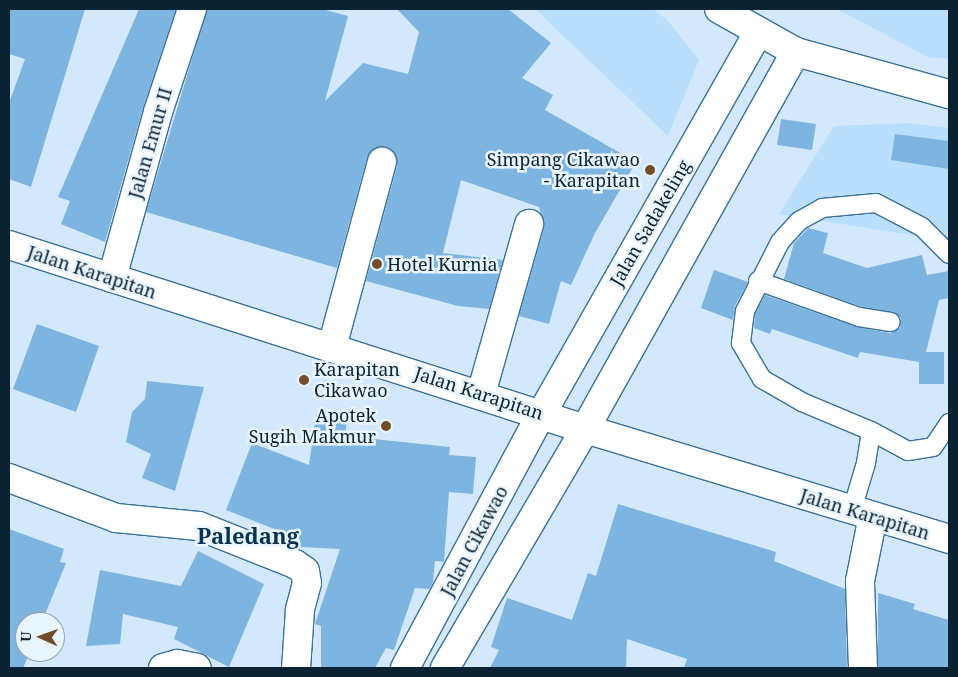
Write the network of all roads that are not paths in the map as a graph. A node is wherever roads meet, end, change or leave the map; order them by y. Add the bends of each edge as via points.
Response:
1 (192, 9) edge
2 (719, 9) edge
3 (758, 33) junction
4 (796, 52) junction
5 (949, 94) edge
6 (382, 162) dead end
7 (529, 224) dead end
8 (9, 245) edge
9 (949, 254) edge
10 (112, 278) junction
11 (758, 281) junction
12 (891, 322) dead end
13 (332, 347) junction
14 (481, 394) junction
15 (542, 413) junction
16 (949, 423) edge
17 (585, 429) junction
18 (871, 431) junction
19 (9, 478) edge
20 (862, 513) junction
21 (949, 539) edge
22 (162, 668) edge
23 (197, 668) edge
24 (296, 668) edge
25 (405, 668) edge
26 (445, 668) edge
27 (863, 668) edge

1 - 10 street, Jalan Emur II via 158,112
2 - 3 street
3 - 4 street
3 - 15 street, Jalan Sadakeling
4 - 5 street
4 - 17 street
6 - 13 street
7 - 14 street
8 - 10 street, Jalan Karapitan
9 - 11 lane via 922,227 876,203 822,208 799,221 780,242
10 - 13 street, Jalan Karapitan
11 - 12 lane via 859,317
11 - 18 lane via 745,310 741,343 762,379 802,402
13 - 14 street, Jalan Karapitan
14 - 15 street, Jalan Karapitan
15 - 17 street, Jalan Karapitan
15 - 25 street, Jalan Cikawao
16 - 18 lane via 933,447 908,451
17 - 20 street, Jalan Karapitan
17 - 26 street, Jalan Cikawao
18 - 20 lane
19 - 24 street via 116,518 199,526 295,564 305,571 307,583 300,610
20 - 21 street, Jalan Karapitan
20 - 27 street
22 - 23 street via 177,664

